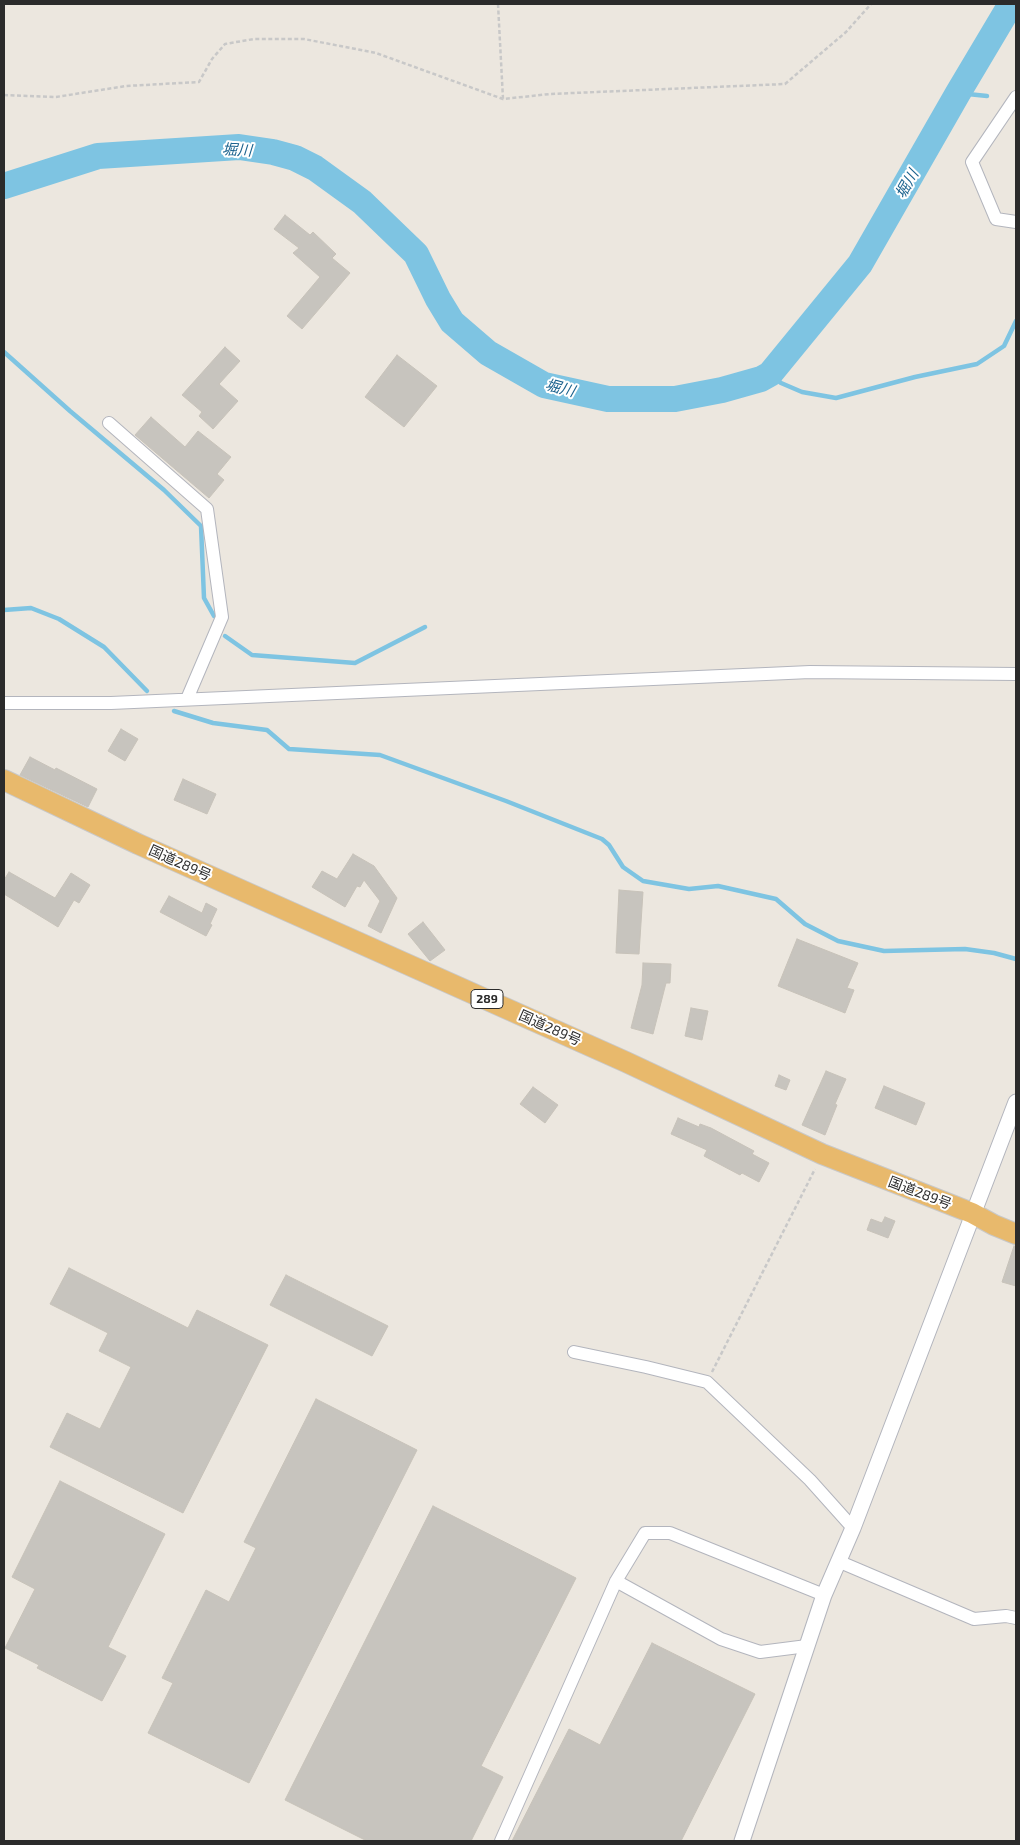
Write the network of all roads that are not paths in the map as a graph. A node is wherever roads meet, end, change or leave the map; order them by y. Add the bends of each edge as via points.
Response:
1 (1016, 96) edge
2 (1016, 222) edge
3 (109, 423) dead end
4 (1016, 674) edge
5 (187, 698) junction
6 (4, 704) edge
7 (4, 780) edge
8 (1016, 1102) edge
9 (972, 1213) junction
10 (1016, 1234) edge
11 (574, 1352) dead end
12 (853, 1528) junction
13 (840, 1562) junction
14 (616, 1581) junction
15 (824, 1595) junction
16 (1016, 1618) edge
17 (807, 1646) junction
18 (501, 1841) edge
19 (742, 1841) edge

1 - 2 street via 972,162 996,219
3 - 5 street via 207,509 222,617
4 - 5 street via 810,672
5 - 6 street via 111,703
7 - 9 highway, 国道289号 / 289 via 822,1154
8 - 9 street
9 - 10 highway, 国道289号 / 289
9 - 12 street
11 - 12 street via 707,1382 810,1480
12 - 13 street
13 - 15 street
13 - 16 street via 974,1620
14 - 15 street via 645,1533 670,1533
14 - 17 street via 721,1639 760,1652
14 - 18 street
15 - 17 street
17 - 19 street

